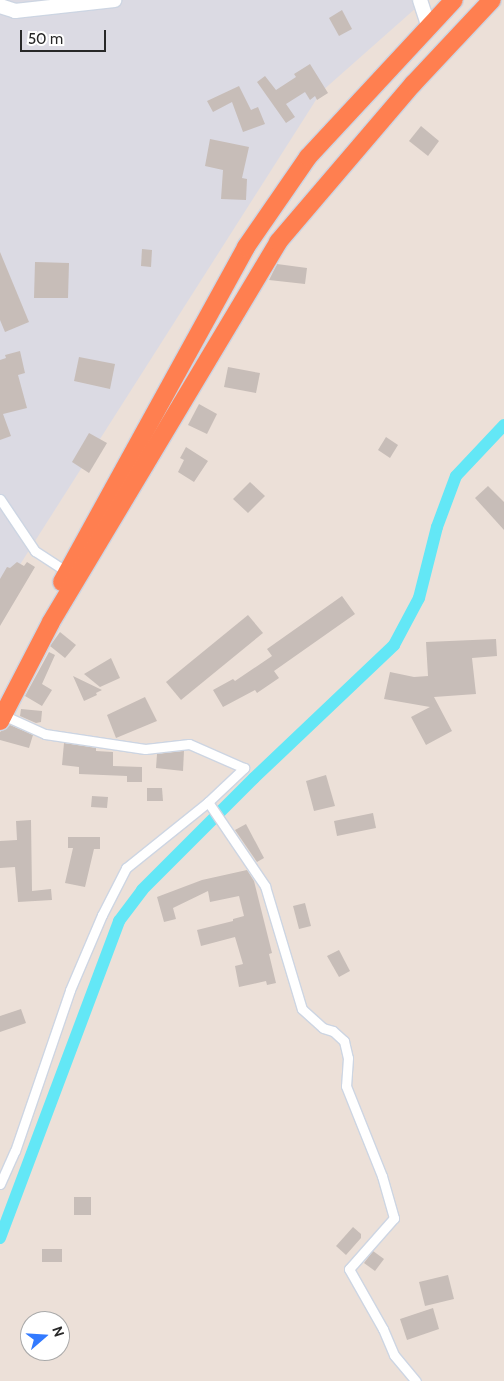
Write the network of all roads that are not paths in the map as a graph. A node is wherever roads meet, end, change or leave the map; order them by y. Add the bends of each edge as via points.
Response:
1 (114, 0) edge
2 (420, 0) edge
3 (454, 0) edge
4 (492, 0) edge
5 (0, 6) edge
6 (429, 27) junction
7 (0, 499) edge
8 (67, 572) junction
9 (0, 694) edge
10 (2, 718) edge
11 (208, 802) junction
12 (0, 1184) edge
13 (416, 1381) edge

1 - 5 street via 15,11
2 - 6 street
3 - 6 highway
4 - 10 highway via 413,84 278,242 51,622
6 - 8 highway via 308,157 246,247
7 - 8 street via 35,551
8 - 9 highway
10 - 11 street via 45,734 145,749 189,744 244,768
11 - 12 street via 126,868 70,990 15,1151
11 - 13 street via 265,886 302,1009 344,1041 348,1058 346,1086 382,1176 394,1218 349,1269 384,1329 394,1355

